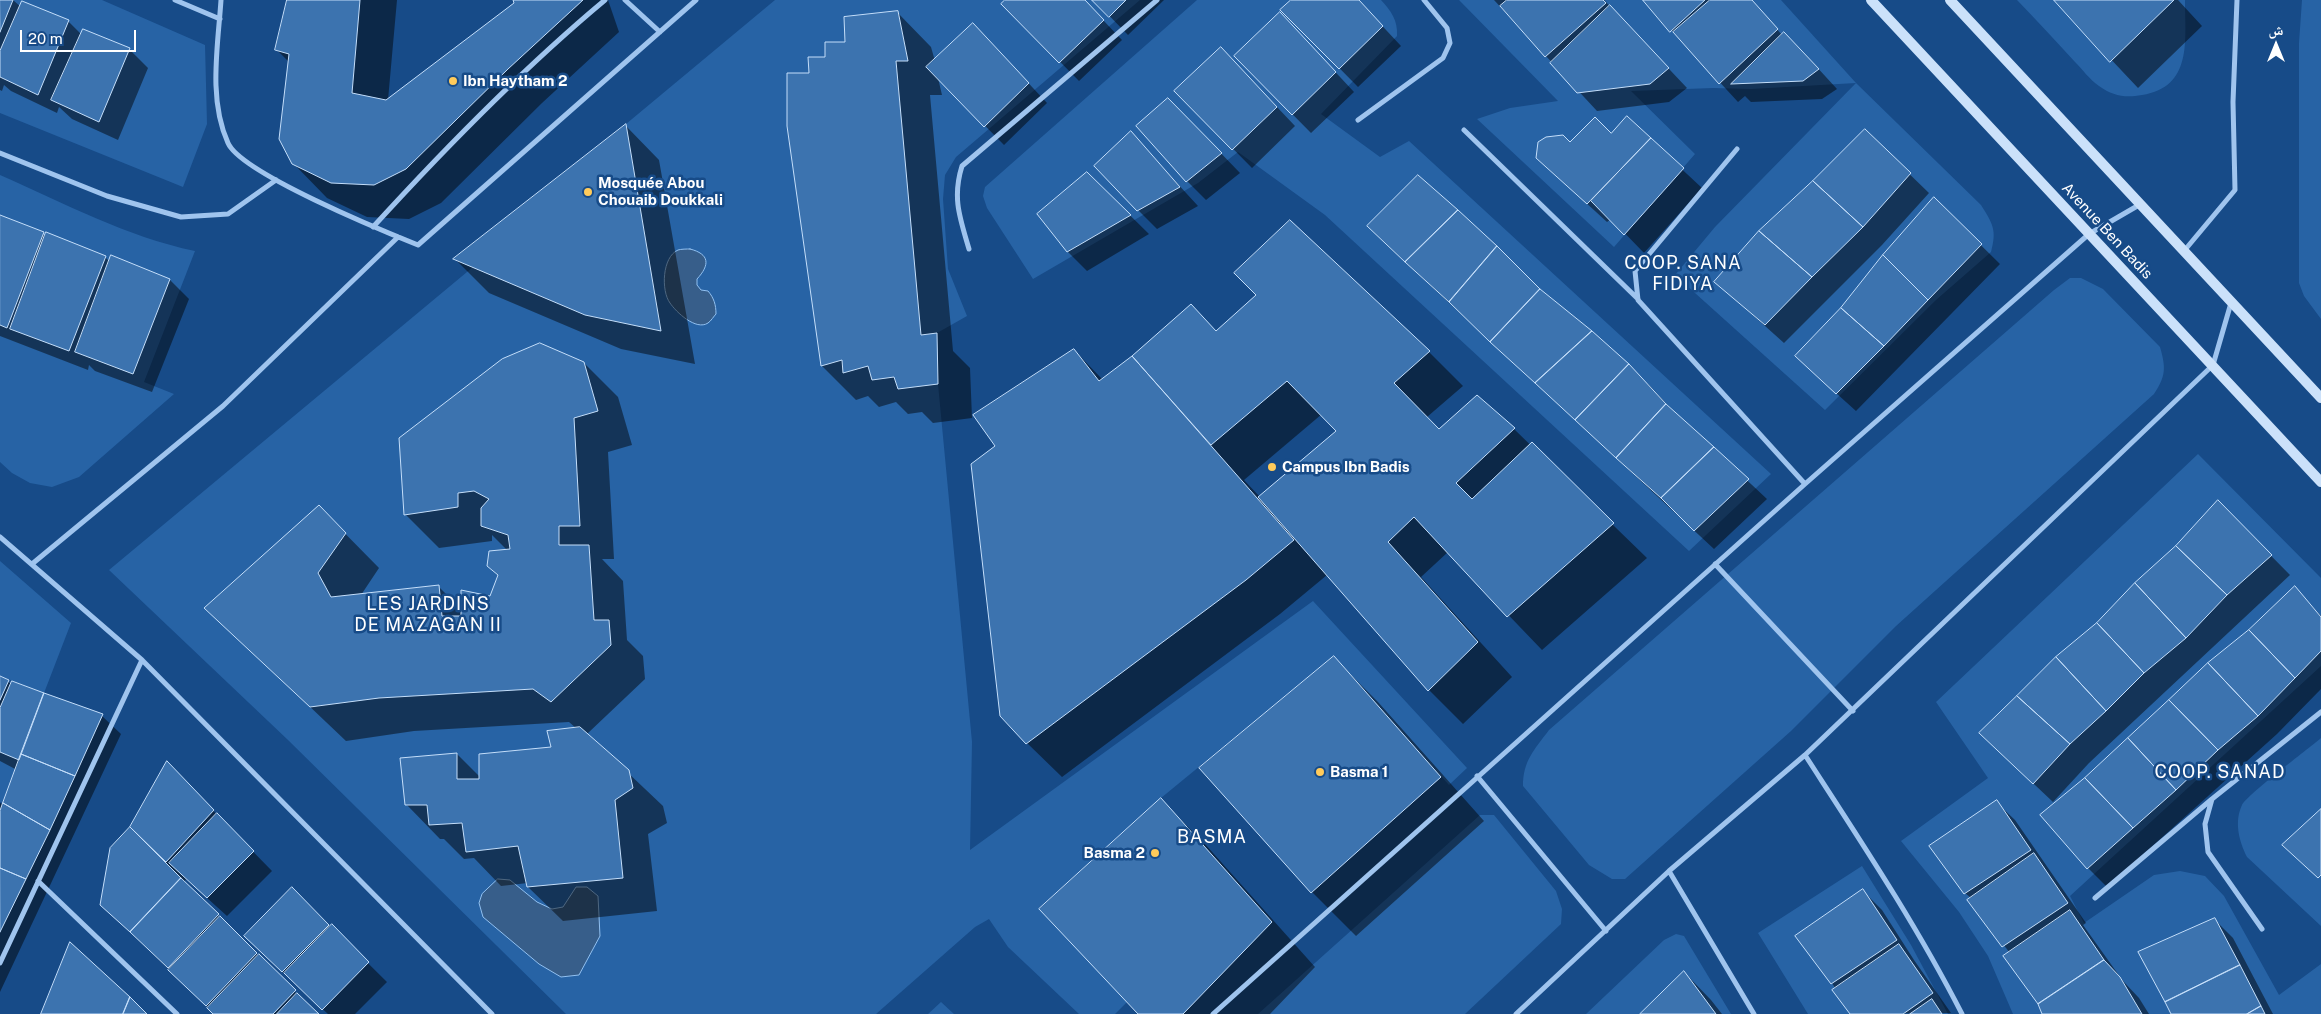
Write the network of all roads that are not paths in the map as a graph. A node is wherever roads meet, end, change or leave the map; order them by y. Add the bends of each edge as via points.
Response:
1 (175, 0) edge
2 (221, 0) edge
3 (605, 0) edge
4 (625, 0) edge
5 (696, 0) edge
6 (1157, 0) edge
7 (1424, 0) edge
8 (1871, 0) edge
9 (1950, 0) edge
10 (2237, 0) edge
11 (220, 20) junction
12 (660, 32) junction
13 (1358, 120) dead end
14 (1464, 130) dead end
15 (1737, 149) dead end
16 (0, 153) edge
17 (276, 180) junction
18 (2139, 204) junction
19 (373, 226) junction
20 (2089, 234) junction
21 (398, 237) junction
22 (969, 248) dead end
23 (2183, 252) junction
24 (1638, 300) junction
25 (2231, 303) junction
26 (2213, 365) junction
27 (2321, 398) edge
28 (2321, 482) edge
29 (1805, 484) junction
30 (0, 537) edge
31 (32, 564) junction
32 (1715, 564) junction
33 (142, 660) junction
34 (1853, 711) junction
35 (2321, 712) edge
36 (1805, 755) junction
37 (1477, 776) junction
38 (2212, 799) junction
39 (1669, 871) junction
40 (38, 881) junction
41 (2095, 898) dead end
42 (2262, 929) dead end
43 (1606, 931) junction
44 (0, 962) edge
45 (177, 1014) edge
46 (492, 1014) edge
47 (1213, 1014) edge
48 (1516, 1014) edge
49 (1754, 1014) edge
50 (1962, 1014) edge

1 - 11 street
2 - 11 street
3 - 19 street via 477,116
4 - 12 street
5 - 12 street
6 - 22 street via 962,166 957,182 957,207
7 - 13 street via 1447,28 1450,43 1444,58
8 - 20 main road, Avenue Ben Badis
9 - 18 main road
10 - 23 street via 2233,102 2235,190
11 - 17 street via 216,103 228,145 250,166
12 - 21 street via 418,245
14 - 24 street
15 - 24 street via 1636,271
16 - 17 street via 107,196 181,218 228,214
17 - 19 street
18 - 20 street
18 - 23 main road
19 - 21 street
20 - 26 main road, Avenue Ben Badis
20 - 29 street
21 - 31 street via 223,406
23 - 25 main road
24 - 29 street
25 - 26 street
25 - 27 main road
26 - 28 main road, Avenue Ben Badis
26 - 34 street
29 - 32 street
30 - 31 street
31 - 33 street
32 - 34 street
32 - 37 street
33 - 40 street
33 - 46 street
34 - 36 street
35 - 38 street
36 - 39 street
36 - 50 street via 1895,896
37 - 43 street
37 - 47 street
38 - 41 street
38 - 42 street via 2205,824 2208,852
39 - 43 street
39 - 49 street
40 - 44 street
40 - 45 street
43 - 48 street

